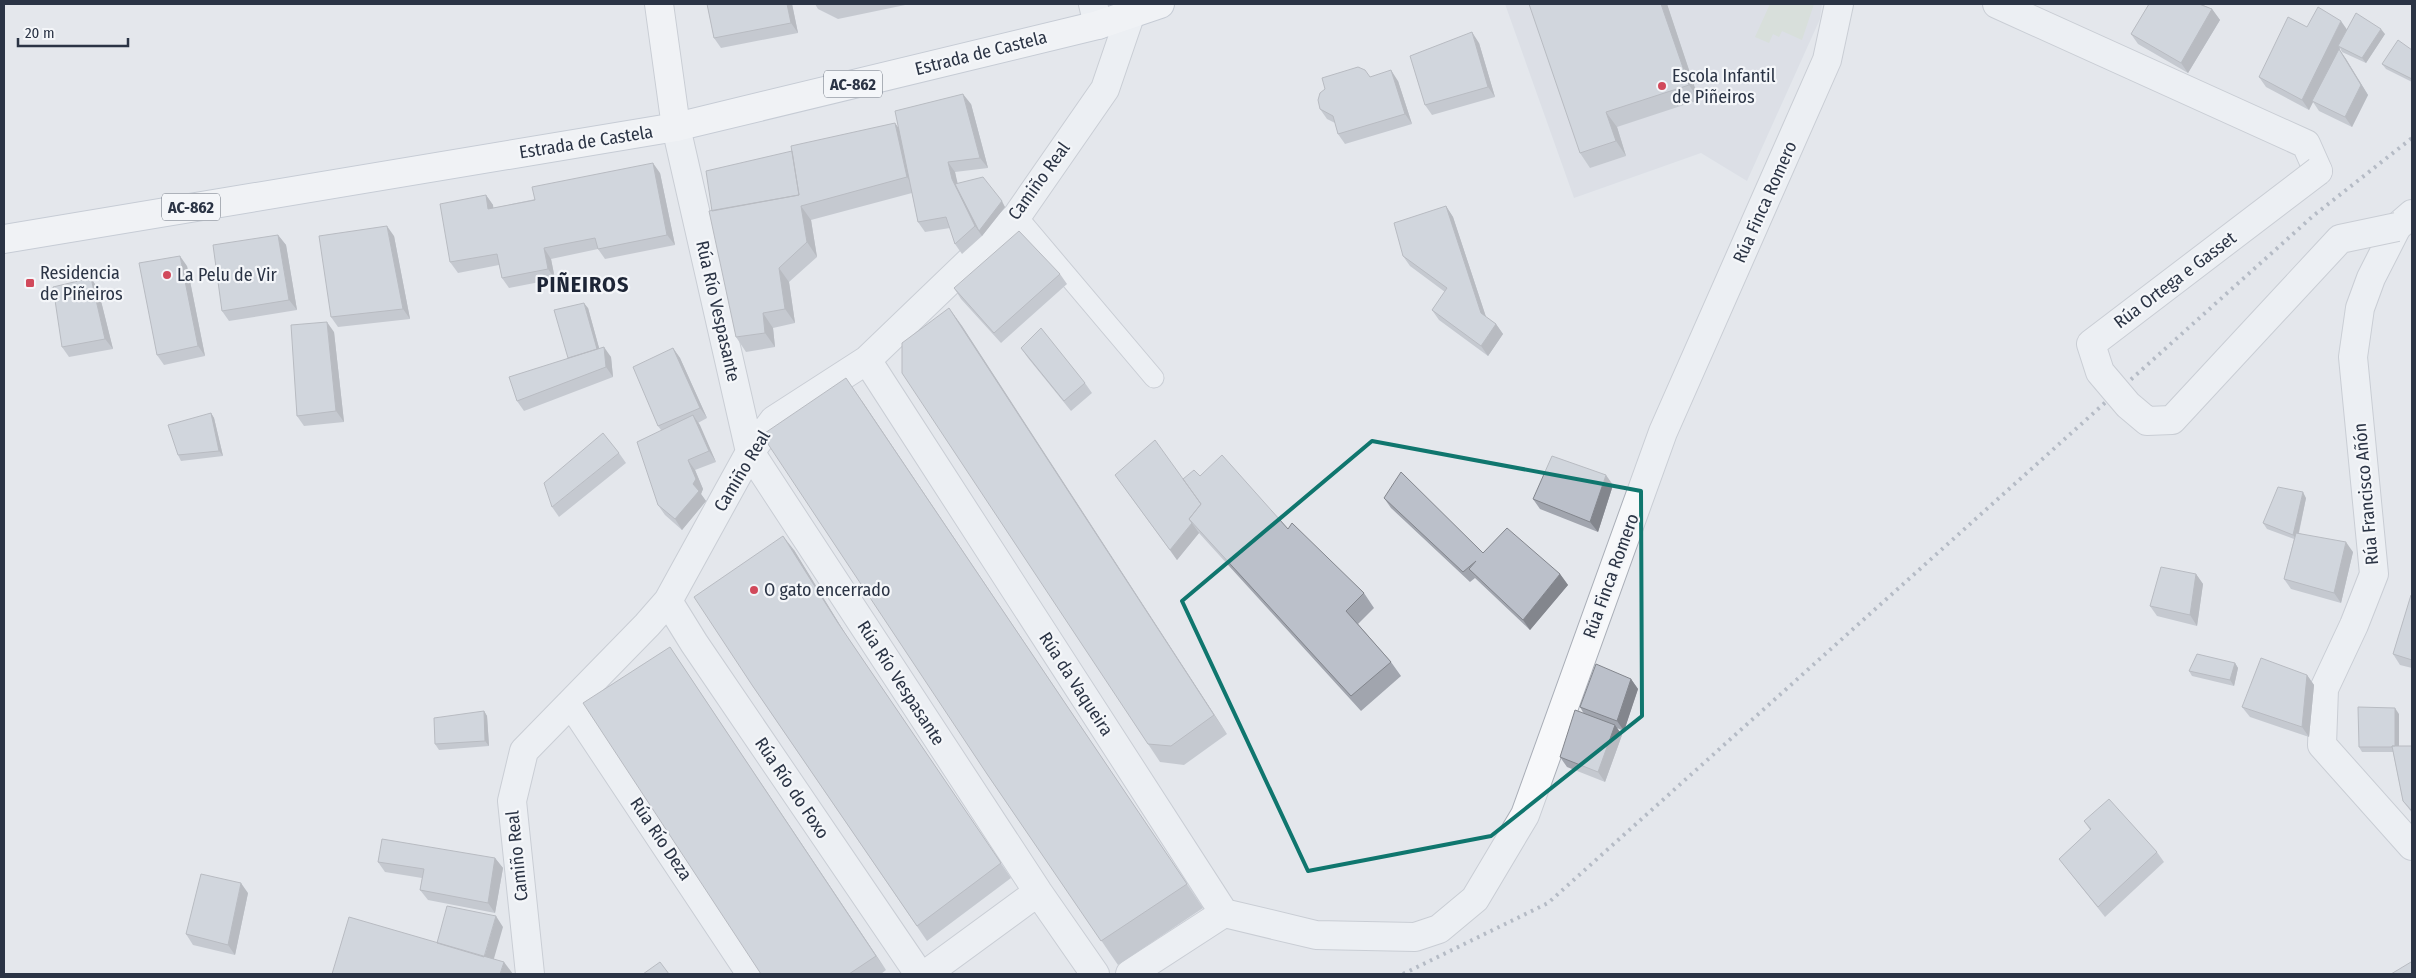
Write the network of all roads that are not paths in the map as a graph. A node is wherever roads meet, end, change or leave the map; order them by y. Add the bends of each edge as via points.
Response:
1 (659, 4) edge
2 (1160, 4) edge
3 (1839, 4) edge
4 (1997, 4) edge
5 (1131, 13) junction
6 (1096, 14) edge
7 (676, 127) junction
8 (1016, 216) junction
9 (2407, 224) edge
10 (4, 239) edge
11 (867, 360) junction
12 (1154, 378) dead end
13 (750, 452) junction
14 (668, 601) junction
15 (571, 703) junction
16 (2412, 846) edge
17 (1038, 892) junction
18 (1224, 914) junction
19 (530, 974) edge
20 (751, 974) edge
21 (919, 974) edge
22 (926, 974) edge
23 (1095, 974) edge
24 (1130, 974) edge

1 - 7 main road
2 - 5 main road, Estrada de Castela / AC-862
3 - 18 street, Rúa Finca Romero via 1827,60 1663,432 1525,815 1475,899 1439,929 1415,937 1316,935
4 - 9 street, Rúa Ortega e Gasset, bridge via 2306,144 2318,171 2091,344 2100,372 2128,405 2147,421 2172,420 2340,239
5 - 6 main road, Estrada de Castela / AC-862
5 - 8 street, Camiño Real via 1105,89
6 - 7 main road, Estrada de Castela / AC-862
7 - 10 main road, Estrada de Castela / AC-862
7 - 13 street, Rúa Río Vespasante
8 - 11 street, Camiño Real
8 - 12 lane
9 - 16 street, Rúa Francisco Añón via 2371,278 2360,308 2353,357 2374,574 2324,689 2322,745
11 - 13 street, Camiño Real via 774,420
11 - 18 street, Rúa da Vaqueira
13 - 14 street, Camiño Real
13 - 17 street, Rúa Río Vespasante
14 - 15 street, Camiño Real
14 - 21 street, Rúa Río do Foxo
15 - 19 street, Camiño Real via 524,751 512,801
15 - 20 street, Rúa Río Deza
17 - 22 street
17 - 23 street
18 - 24 street

